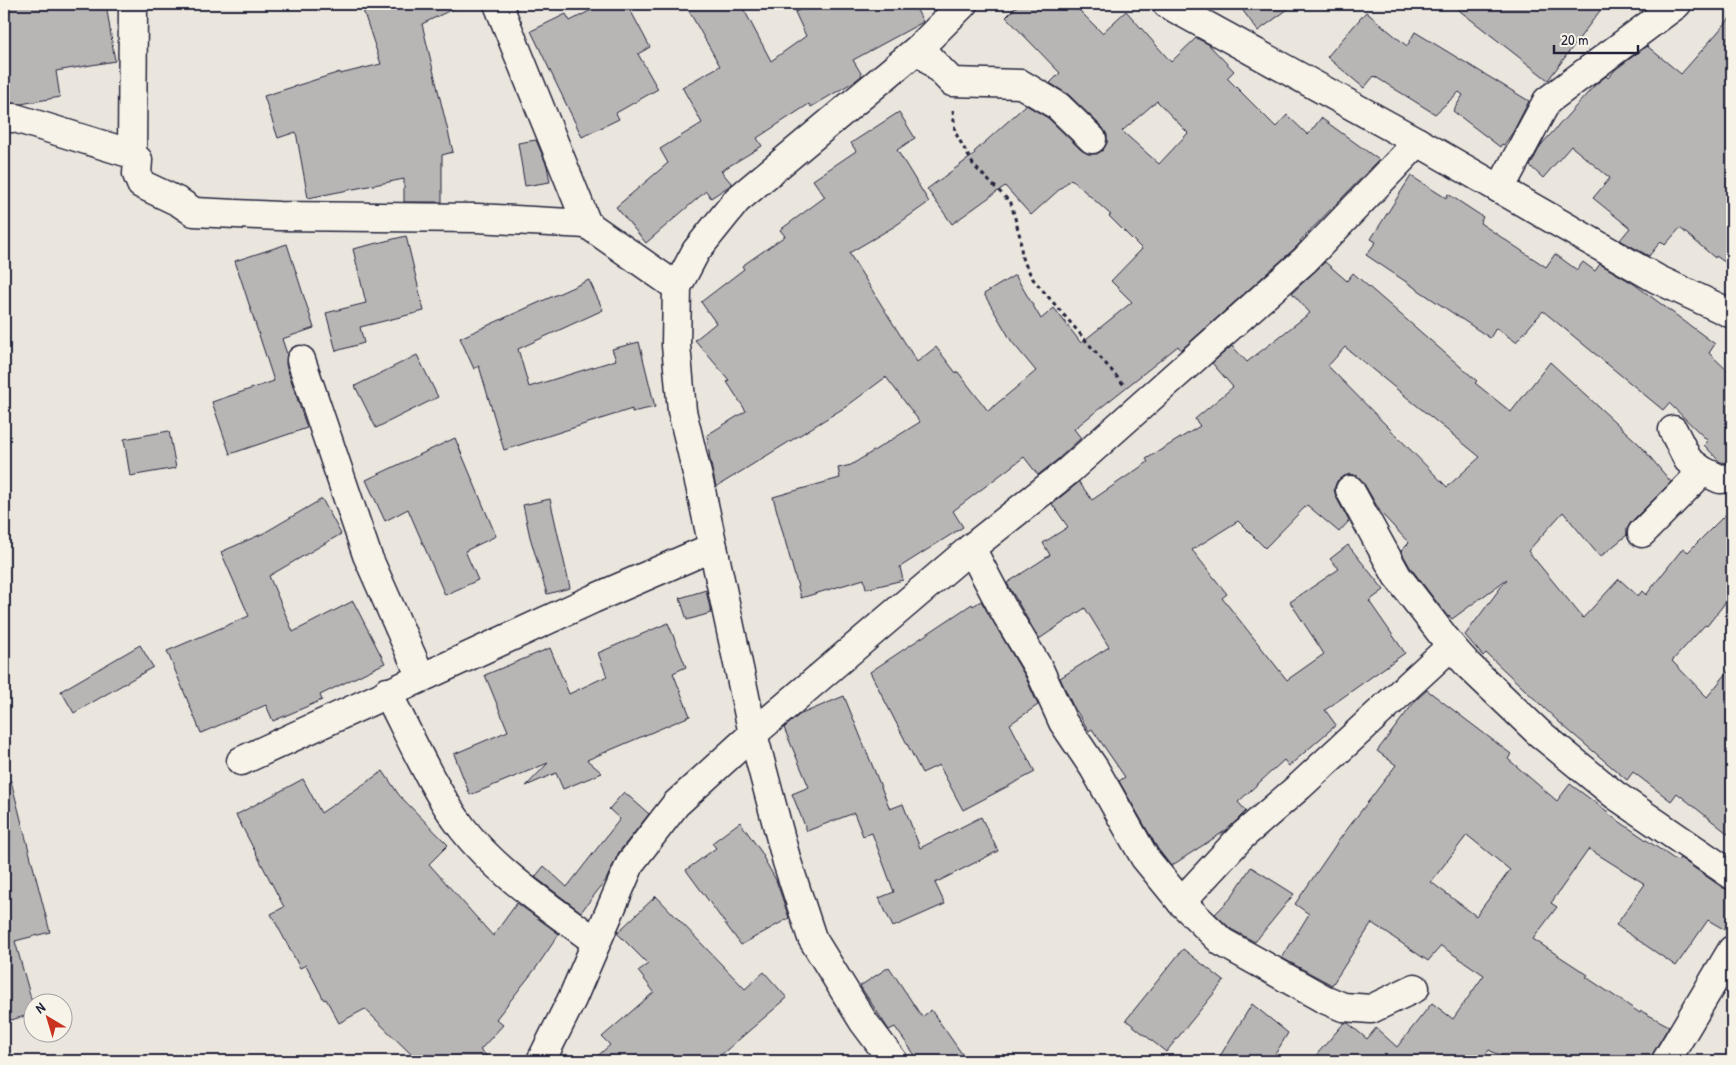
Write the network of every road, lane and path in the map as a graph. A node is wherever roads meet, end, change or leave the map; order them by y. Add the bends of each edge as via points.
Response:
1 (133, 4) edge
2 (498, 4) edge
3 (963, 4) edge
4 (1167, 4) edge
5 (1677, 4) edge
6 (919, 48) junction
7 (952, 82) junction
8 (4, 118) edge
9 (1092, 139) dead end
10 (1418, 142) junction
11 (132, 154) junction
12 (1500, 189) junction
13 (587, 224) junction
14 (677, 287) junction
15 (1732, 314) edge
16 (301, 360) dead end
17 (1141, 405) junction
18 (1673, 430) dead end
19 (1703, 471) junction
20 (1732, 478) edge
21 (1350, 490) dead end
22 (1642, 533) dead end
23 (712, 547) junction
24 (971, 548) junction
25 (1451, 646) junction
26 (421, 677) junction
27 (388, 692) junction
28 (753, 734) junction
29 (241, 761) dead end
30 (1732, 875) edge
31 (1181, 902) junction
32 (596, 942) junction
33 (1732, 953) edge
34 (1415, 988) dead end
35 (541, 1061) edge
36 (893, 1061) edge
37 (1666, 1061) edge

1 - 11 street
2 - 13 street
3 - 6 street
4 - 10 street
5 - 12 street via 1547,101
6 - 7 street
6 - 14 street via 737,200 696,251
7 - 9 street via 1021,84 1058,106
7 - 17 path via 954,132 974,166 1011,203 1022,258 1033,279
8 - 11 street via 15,118
10 - 12 street
10 - 17 street via 1306,260
11 - 13 street via 138,160 140,184 194,212 477,218
12 - 15 street via 1657,279
13 - 14 street
14 - 23 street via 676,346 682,411
16 - 26 street via 366,555
17 - 24 street via 1067,472
18 - 19 street via 1688,460
19 - 20 street via 1720,479
19 - 22 street
21 - 25 street via 1397,576
23 - 26 street
23 - 28 street
24 - 28 street
24 - 31 street via 1039,669 1063,722 1094,768 1145,858
25 - 30 street via 1538,732 1615,795
25 - 31 street via 1241,837
26 - 27 street
27 - 29 street
27 - 32 street via 439,791 463,829 498,866
28 - 32 street via 676,804 631,862
28 - 36 street via 787,862 812,938 862,1021
31 - 34 street via 1222,942 1343,1007 1371,1009
32 - 35 street
33 - 37 street

